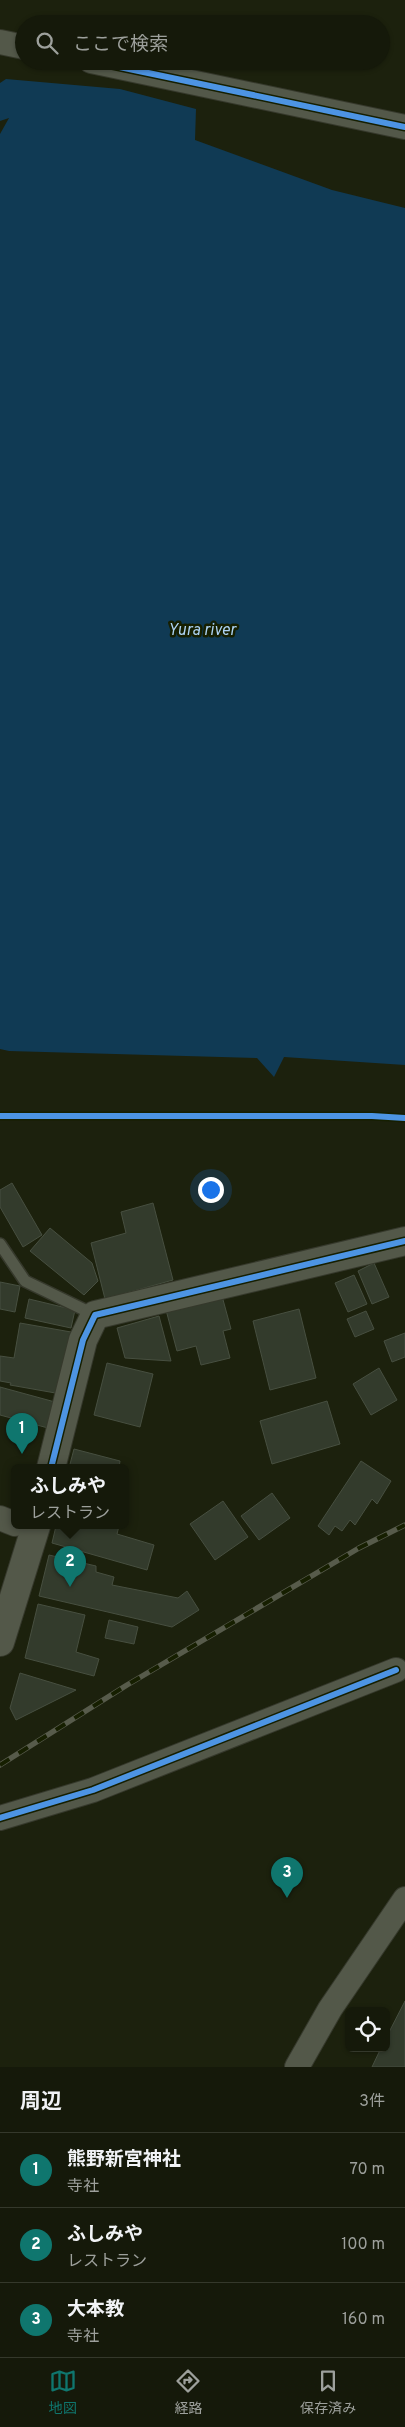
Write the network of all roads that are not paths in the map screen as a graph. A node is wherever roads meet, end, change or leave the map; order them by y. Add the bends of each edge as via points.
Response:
1 (0, 42) edge
2 (15, 45) edge
3 (133, 70) edge
4 (405, 127) edge
5 (405, 1241) edge
6 (0, 1244) edge
7 (95, 1315) junction
8 (51, 1464) edge
9 (27, 1529) edge
10 (0, 1642) edge
11 (396, 1670) dead end
12 (0, 1818) edge
13 (405, 1899) edge
14 (297, 2067) edge

1 - 2 street
3 - 4 street
5 - 7 street
6 - 7 lane via 25,1281
7 - 8 street via 83,1340
9 - 10 street
11 - 12 street via 93,1790
13 - 14 street via 330,2009

